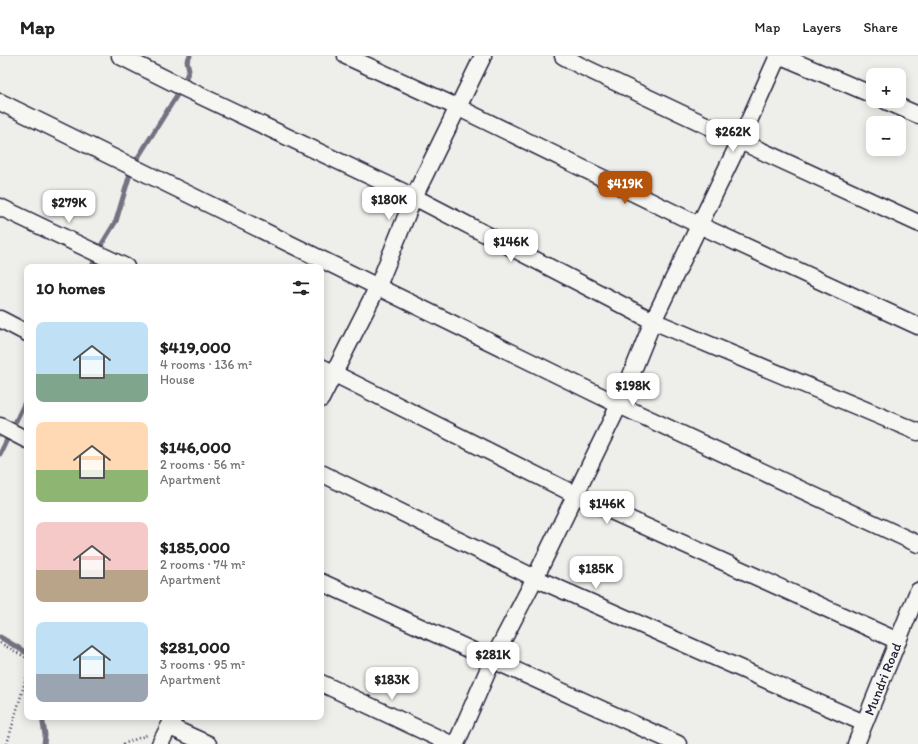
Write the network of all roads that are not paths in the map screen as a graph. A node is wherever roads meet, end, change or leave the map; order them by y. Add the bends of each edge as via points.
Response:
1 (120, 56) edge
2 (346, 56) edge
3 (483, 56) edge
4 (563, 56) edge
5 (778, 56) edge
6 (781, 56) edge
7 (866, 92) edge
8 (0, 102) edge
9 (459, 108) junction
10 (902, 108) edge
11 (918, 115) edge
12 (740, 141) junction
13 (414, 197) junction
14 (0, 208) edge
15 (918, 223) edge
16 (699, 225) junction
17 (120, 264) edge
18 (378, 286) junction
19 (0, 319) edge
20 (654, 321) junction
21 (918, 326) edge
22 (24, 331) edge
23 (327, 370) edge
24 (324, 384) edge
25 (618, 405) junction
26 (0, 426) edge
27 (918, 432) edge
28 (24, 438) edge
29 (324, 474) edge
30 (576, 495) junction
31 (918, 544) edge
32 (535, 578) junction
33 (324, 583) edge
34 (918, 591) edge
35 (898, 641) junction
36 (492, 661) junction
37 (324, 684) edge
38 (172, 722) edge
39 (864, 723) junction
40 (160, 744) edge
41 (208, 744) edge
42 (451, 744) edge
43 (456, 744) edge
44 (678, 744) edge
45 (856, 744) edge

1 - 13 street
2 - 9 street
3 - 9 street
4 - 12 street
5 - 12 street
6 - 7 street
8 - 18 street
9 - 13 street
9 - 16 street
10 - 11 street
12 - 15 street
12 - 16 street
13 - 18 street
13 - 20 street
14 - 17 street
16 - 20 street
16 - 21 street
18 - 23 street
18 - 25 street
19 - 22 street
20 - 25 street
20 - 27 street
23 - 24 street
23 - 30 street
25 - 30 street
25 - 31 street
26 - 28 street
29 - 32 street
30 - 32 street
30 - 35 street
32 - 36 street
32 - 39 street
33 - 36 street
34 - 35 street, Mundri Road
35 - 39 street, Mundri Road
36 - 43 street
36 - 44 street
37 - 42 street
38 - 40 street
38 - 41 street
39 - 45 street, Mundri Road

